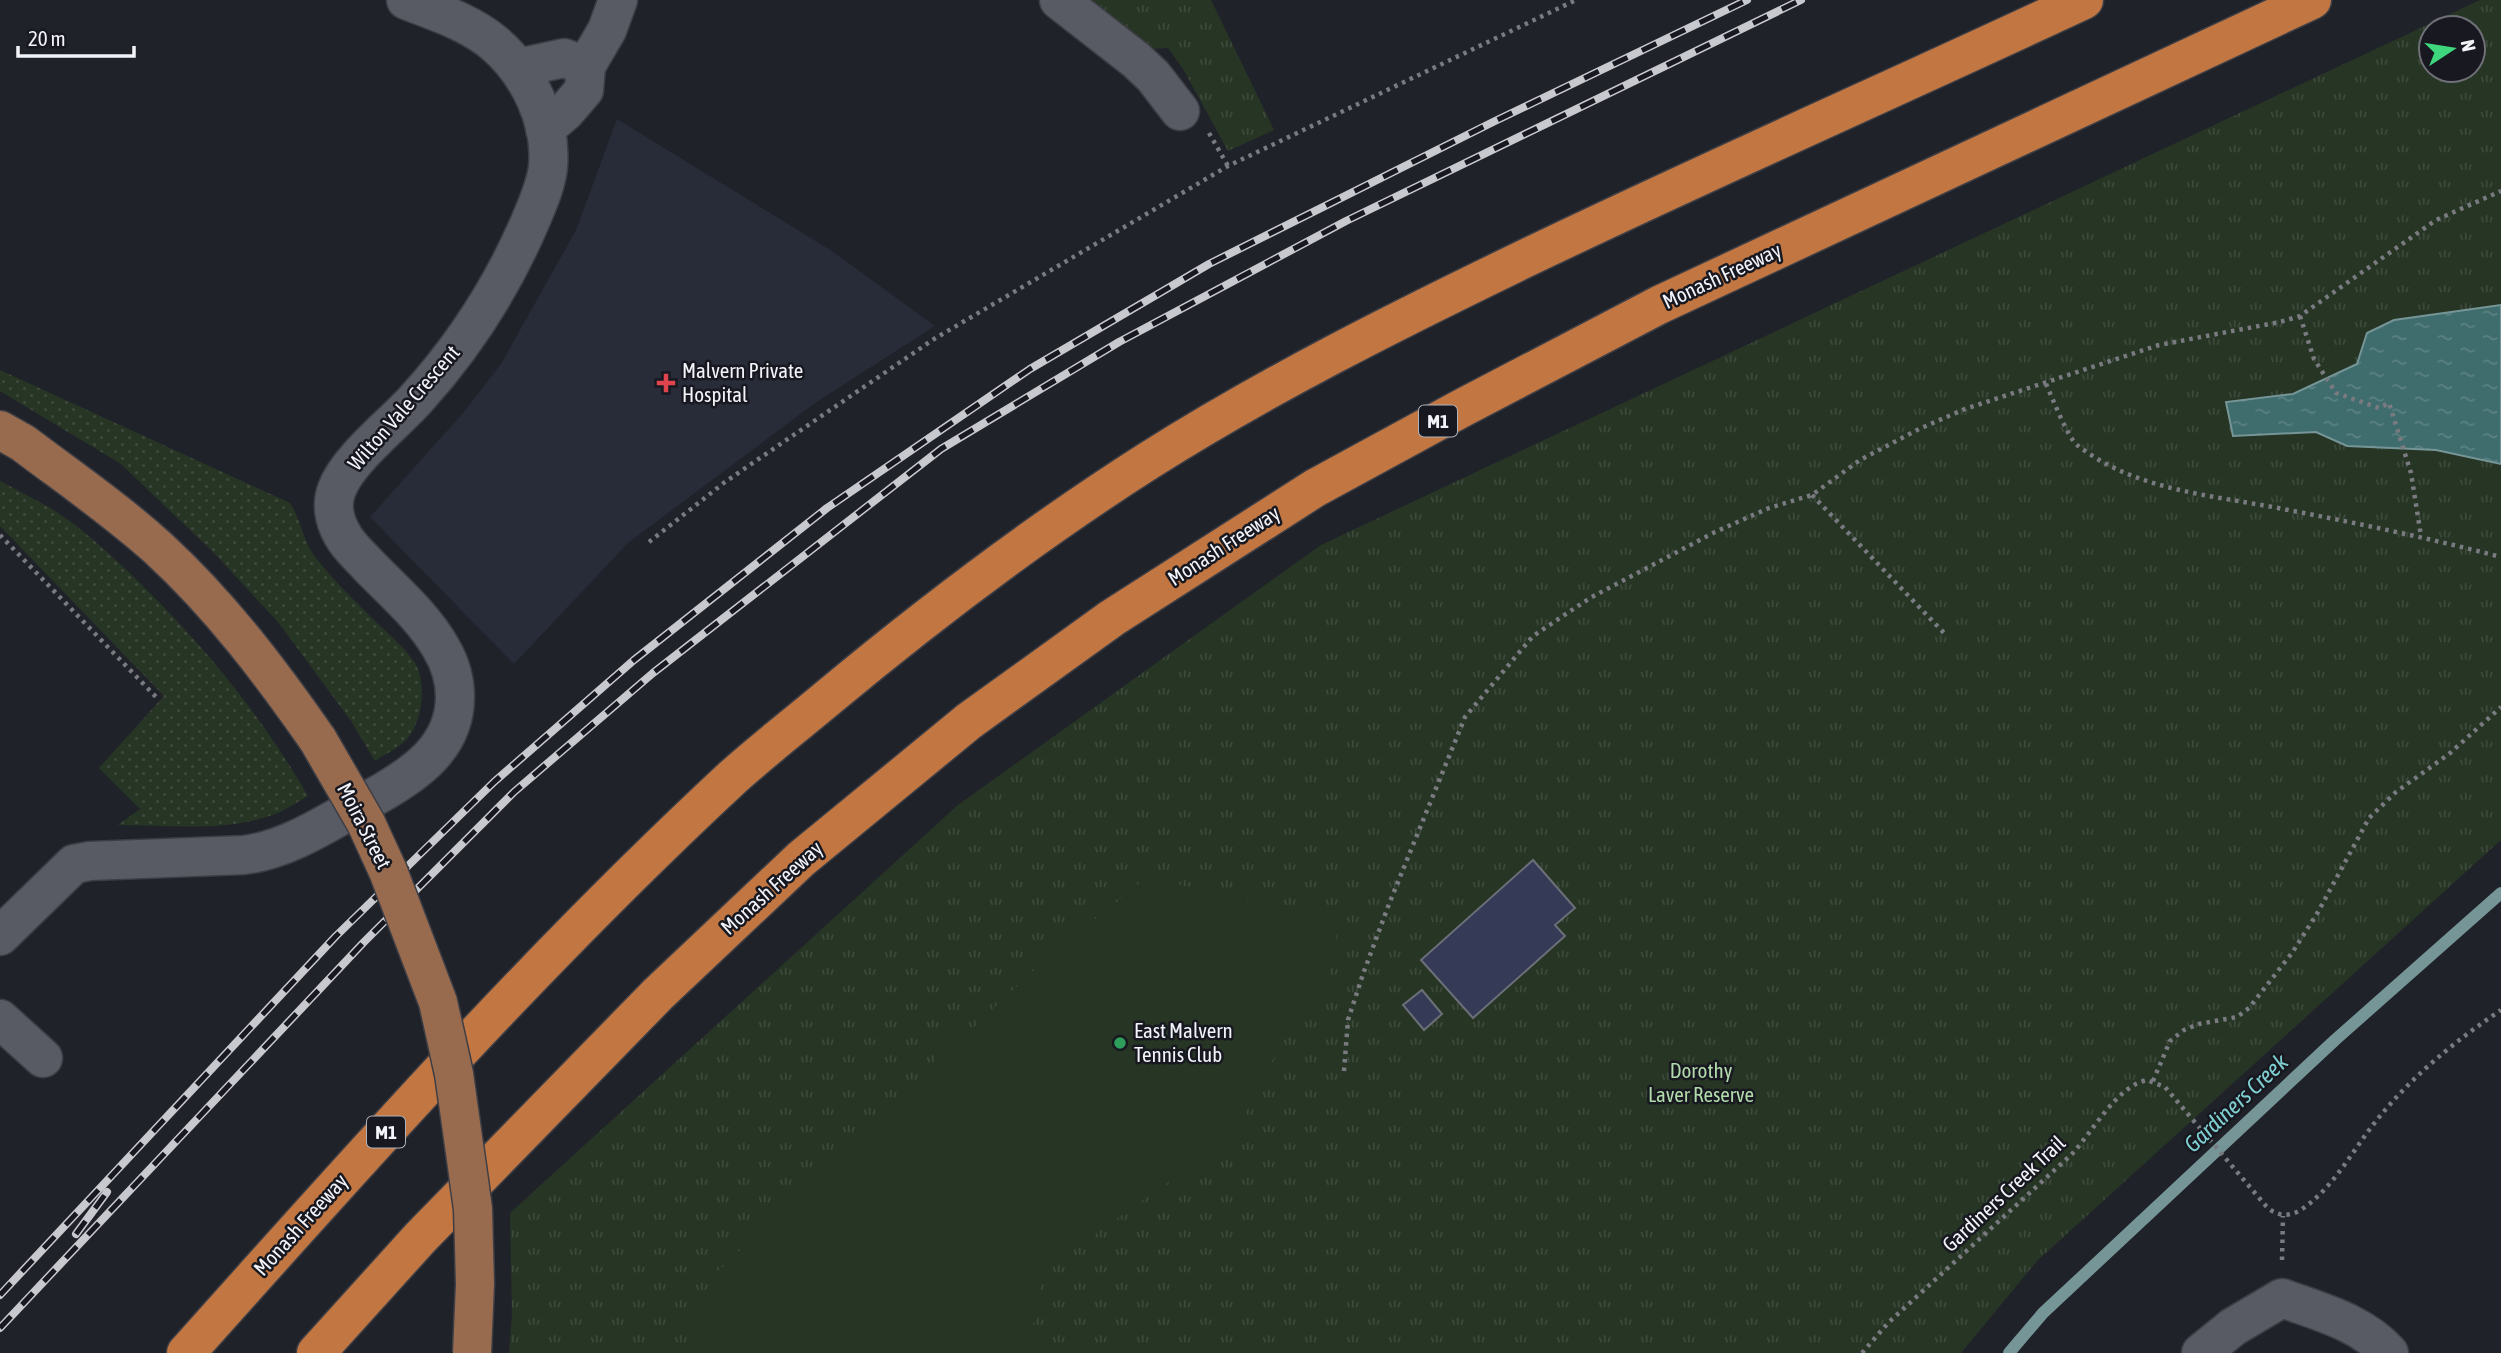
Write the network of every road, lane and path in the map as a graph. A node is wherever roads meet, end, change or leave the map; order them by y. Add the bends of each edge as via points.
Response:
1 (406, 0) edge
2 (618, 0) edge
3 (1059, 0) edge
4 (1576, 0) edge
5 (2084, 0) edge
6 (2312, 0) edge
7 (586, 66) junction
8 (518, 68) junction
9 (1180, 111) dead end
10 (545, 129) junction
11 (2501, 191) edge
12 (2300, 316) junction
13 (2046, 384) junction
14 (0, 430) edge
15 (1812, 495) junction
16 (0, 535) edge
17 (2421, 536) junction
18 (649, 542) dead end
19 (2501, 557) edge
20 (1945, 634) dead end
21 (157, 698) dead end
22 (2501, 707) edge
23 (0, 936) edge
24 (2501, 1010) edge
25 (0, 1019) edge
26 (43, 1058) dead end
27 (1344, 1071) dead end
28 (2153, 1080) junction
29 (186, 1353) edge
30 (316, 1353) edge
31 (472, 1353) edge
32 (1862, 1353) edge
33 (2201, 1353) edge
34 (2389, 1353) edge

1 - 8 street, Wilton Vale Crescent via 482,34
2 - 7 street
3 - 9 street via 1136,60
4 - 18 path via 1228,166 934,339 725,482
5 - 29 highway, Monash Freeway / M1 via 1416,311 1208,426 1046,530 900,638 737,774 581,923
6 - 30 highway, Monash Freeway / M1 via 1659,305 1315,488 1112,618 970,721 801,859 658,994 420,1238
7 - 8 street via 564,58
7 - 10 street via 584,90
8 - 10 street, Wilton Vale Crescent via 535,97
10 - 23 street, Wilton Vale Crescent via 548,168 542,190 490,304 445,365 348,471 333,505 344,538 418,617 447,659 455,702 443,742 423,765 394,786 297,839 261,853 74,864
11 - 12 path via 2436,220
12 - 13 path via 2159,345
12 - 17 path via 2314,359 2336,393 2379,408 2389,403 2411,473
13 - 15 path via 1965,409 1860,460
13 - 17 path via 2074,443 2117,471 2183,492
14 - 31 main road, Moira Street, bridge via 157,547 231,624 318,740 366,823 438,1002 454,1074 473,1209
15 - 20 path
15 - 27 path via 1715,531 1590,598 1533,636 1465,717 1363,974 1348,1020
16 - 21 path
17 - 19 path
22 - 28 path via 2369,818 2305,933 2249,1008 2237,1017 2184,1030 2169,1041
24 - 28 path via 2420,1073 2378,1118 2330,1184 2304,1208 2283,1216 2266,1206 2165,1087
25 - 26 street
28 - 32 path, Gardiners Creek Trail via 2121,1093 2072,1154 1888,1323
33 - 34 street via 2233,1326 2282,1298 2344,1321 2376,1339

